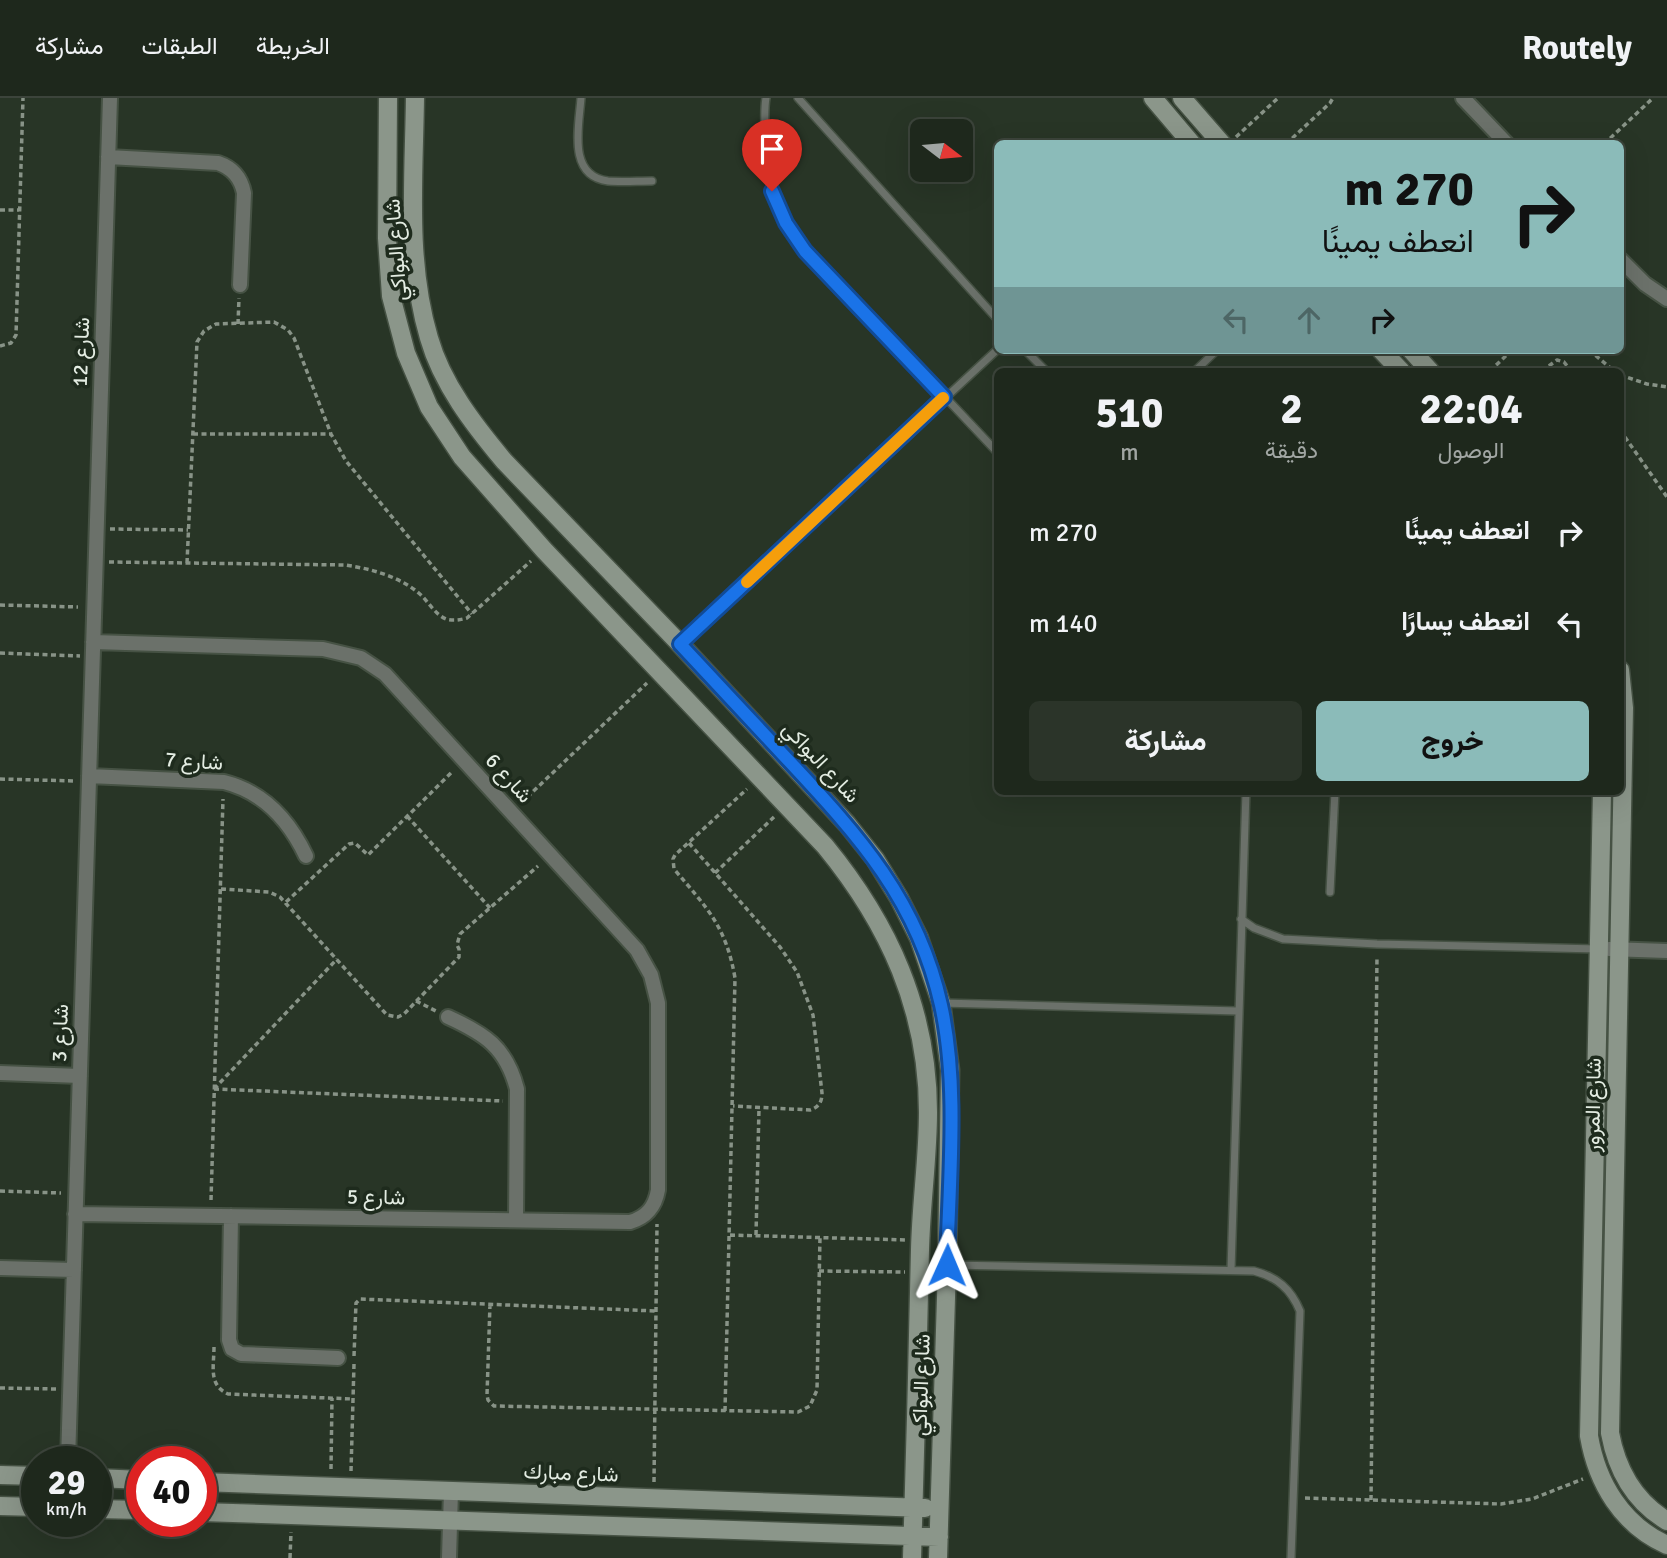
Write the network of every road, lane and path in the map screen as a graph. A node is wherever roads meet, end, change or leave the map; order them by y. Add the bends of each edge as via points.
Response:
1 (23, 98) edge
2 (110, 98) edge
3 (388, 98) edge
4 (415, 98) edge
5 (581, 98) edge
6 (766, 98) edge
7 (798, 98) edge
8 (1153, 98) edge
9 (1182, 98) edge
10 (1278, 98) edge
11 (1333, 98) edge
12 (1463, 98) edge
13 (1653, 98) edge
14 (1189, 140) edge
15 (1218, 140) edge
16 (1233, 140) edge
17 (1290, 140) edge
18 (1503, 140) edge
19 (1608, 140) edge
20 (108, 157) junction
21 (652, 181) dead end
22 (0, 210) edge
23 (20, 210) junction
24 (1624, 263) edge
25 (240, 285) joint
26 (1667, 299) edge
27 (994, 316) edge
28 (238, 324) junction
29 (0, 346) edge
30 (994, 353) edge
31 (1030, 354) edge
32 (1213, 354) edge
33 (1385, 354) edge
34 (1415, 354) edge
35 (1508, 354) edge
36 (1594, 354) edge
37 (1043, 368) edge
38 (1198, 368) edge
39 (1398, 368) edge
40 (1427, 368) edge
41 (1493, 368) edge
42 (1546, 368) edge
43 (1569, 368) edge
44 (1610, 368) edge
45 (1624, 376) edge
46 (1667, 387) edge
47 (944, 397) junction
48 (193, 434) junction
49 (331, 434) junction
50 (1624, 436) edge
51 (994, 449) edge
52 (1667, 497) edge
53 (97, 529) junction
54 (188, 530) junction
55 (544, 550) junction
56 (96, 562) junction
57 (187, 563) junction
58 (0, 605) edge
59 (94, 607) junction
60 (472, 614) junction
61 (680, 644) junction
62 (93, 649) junction
63 (0, 653) edge
64 (659, 671) junction
65 (465, 760) junction
66 (759, 777) junction
67 (0, 779) edge
68 (89, 779) junction
69 (223, 782) junction
70 (1246, 795) edge
71 (1335, 795) edge
72 (1602, 795) edge
73 (1622, 795) edge
74 (787, 806) junction
75 (512, 812) junction
76 (407, 816) junction
77 (688, 843) junction
78 (551, 855) junction
79 (306, 856) dead end
80 (715, 873) junction
81 (221, 889) junction
82 (1330, 892) dead end
83 (286, 902) junction
84 (490, 908) junction
85 (1241, 919) junction
86 (1377, 944) junction
87 (1598, 949) junction
88 (1619, 950) junction
89 (1667, 951) edge
90 (337, 959) junction
91 (416, 1002) junction
92 (941, 1003) junction
93 (1238, 1011) junction
94 (448, 1017) joint
95 (0, 1073) edge
96 (80, 1076) junction
97 (214, 1089) junction
98 (516, 1101) junction
99 (733, 1106) junction
100 (759, 1108) junction
101 (0, 1191) edge
102 (658, 1191) junction
103 (76, 1193) junction
104 (75, 1214) junction
105 (211, 1216) junction
106 (231, 1216) junction
107 (516, 1220) junction
108 (730, 1235) junction
109 (756, 1236) junction
110 (820, 1237) junction
111 (921, 1240) junction
112 (947, 1265) junction
113 (0, 1268) edge
114 (1231, 1269) junction
115 (74, 1270) junction
116 (819, 1271) junction
117 (920, 1272) junction
118 (490, 1304) junction
119 (656, 1311) junction
120 (338, 1358) dead end
121 (0, 1388) edge
122 (70, 1389) junction
123 (332, 1398) dead end
124 (655, 1410) junction
125 (725, 1411) junction
126 (68, 1446) edge
127 (1598, 1474) junction
128 (0, 1475) edge
129 (21, 1476) edge
130 (217, 1483) edge
131 (331, 1487) junction
132 (350, 1487) junction
133 (452, 1491) junction
134 (653, 1498) junction
135 (1292, 1498) junction
136 (1371, 1500) junction
137 (0, 1506) edge
138 (21, 1507) edge
139 (914, 1507) junction
140 (939, 1508) junction
141 (217, 1513) edge
142 (292, 1516) junction
143 (451, 1521) junction
144 (1667, 1521) edge
145 (912, 1537) junction
146 (939, 1537) junction
147 (1667, 1545) edge
148 (290, 1558) edge
149 (449, 1558) edge
150 (912, 1558) edge
151 (938, 1558) edge
152 (1291, 1558) edge

1 - 23 path
2 - 20 street, شارع 12
3 - 55 street, شارع البواكي via 388,267 406,353 429,407 450,441
4 - 61 street, شارع البواكي via 415,269 429,340 444,373 467,414 504,461
5 - 21 lane via 578,150 584,167 607,180
6 - 47 lane via 768,174 786,223 805,251
7 - 27 lane
8 - 14 street
9 - 15 street
10 - 16 path
11 - 17 path
12 - 18 street
13 - 19 path
20 - 25 street via 218,163 233,171 244,193
20 - 53 street, شارع 12
22 - 23 path
23 - 29 path via 16,335 11,343
24 - 26 street
25 - 28 path
28 - 48 path via 216,324 197,342
28 - 49 path via 274,322 288,330
30 - 47 lane
31 - 37 lane
32 - 38 lane
33 - 39 street
34 - 40 street
35 - 41 path
36 - 44 path
42 - 43 path via 1557,360
45 - 46 path
47 - 51 lane
47 - 61 lane
48 - 49 path
48 - 54 path
49 - 60 path via 364,486
50 - 52 path
53 - 54 path
53 - 56 street, شارع 12
54 - 57 path
55 - 60 path
55 - 64 street, شارع البواكي
56 - 57 path
56 - 59 street, شارع 12
57 - 60 path via 355,566 408,586 441,617 454,621
58 - 59 path
59 - 62 street, شارع 3
61 - 92 street, شارع البواكي via 875,859 919,938
62 - 63 path
62 - 65 street, شارع 6 via 323,649 348,653 385,674
62 - 68 street, شارع 3
64 - 66 street, شارع البواكي
64 - 75 path
65 - 75 street, شارع 6
65 - 76 path
66 - 74 street, شارع البواكي
66 - 77 path
67 - 68 path
68 - 69 street, شارع 7
68 - 96 street, شارع 3
69 - 79 street, شارع 7 via 242,787 274,808
69 - 81 path
70 - 85 lane
71 - 82 lane
72 - 87 street, شارع المرور
73 - 88 street, شارع المرور
74 - 80 path
74 - 111 street, شارع البواكي via 859,890 893,950 908,989 921,1043 928,1112
75 - 78 street, شارع 6
76 - 83 path via 368,855 355,843 349,844
76 - 84 path
77 - 80 path
77 - 99 path via 675,855 674,869 716,919 735,978
78 - 84 path
78 - 102 street, شارع 6 via 637,950 655,988 659,1003
80 - 100 path via 789,959 813,1015 820,1104 810,1110
81 - 83 path via 269,892
81 - 97 path
83 - 90 path
84 - 91 path via 460,934 459,957
85 - 86 lane via 1283,939
85 - 93 lane
86 - 87 lane
86 - 136 path
87 - 88 street
87 - 127 street, شارع المرور via 1588,1417
88 - 89 street
88 - 144 street, شارع المرور via 1610,1433 1625,1479 1645,1505
90 - 91 path via 387,1015 401,1016
90 - 97 path
91 - 94 path
92 - 93 lane
92 - 112 street, شارع البواكي via 950,1070
93 - 114 lane
94 - 98 street via 478,1031 498,1048 514,1078
95 - 96 street
96 - 103 street, شارع 3
97 - 98 path
97 - 105 path
98 - 107 street
99 - 100 path
99 - 108 path
100 - 109 path
101 - 103 path
102 - 107 street, شارع 5 via 648,1213 630,1222
102 - 119 path
103 - 104 street, شارع 3
104 - 105 street, شارع 5
104 - 115 street, شارع 3
105 - 106 street, شارع 5
106 - 107 street, شارع 5
106 - 120 street via 232,1349 241,1354
108 - 109 path
108 - 125 path
109 - 110 path
110 - 111 path
110 - 116 path
111 - 117 street, شارع البواكي
112 - 114 lane
112 - 140 street, شارع البواكي
113 - 115 street
114 - 135 lane via 1254,1270 1276,1279 1300,1311
115 - 122 street, شارع 3
116 - 117 path
116 - 125 path via 814,1401 799,1412
117 - 139 street, شارع البواكي
118 - 119 path
118 - 124 path via 487,1395 494,1406
118 - 132 path via 358,1300
119 - 124 path
121 - 122 path
122 - 126 street, شارع 3
123 - 131 path
124 - 125 path
124 - 134 path
127 - 136 path via 1532,1499 1501,1504
127 - 147 street, شارع المرور via 1631,1521
128 - 129 street
130 - 131 street, شارع مبارك
131 - 132 street, شارع مبارك
132 - 133 street, شارع مبارك
133 - 134 street, شارع مبارك
133 - 143 street
134 - 139 street, شارع مبارك
135 - 136 path
135 - 152 lane
137 - 138 street
139 - 140 street, شارع مبارك
139 - 145 street, شارع البواكي
140 - 146 street, شارع البواكي
141 - 142 street
142 - 143 street
142 - 148 path
143 - 145 street
143 - 149 street
145 - 146 street
145 - 150 street, شارع البواكي
146 - 151 street, شارع البواكي

